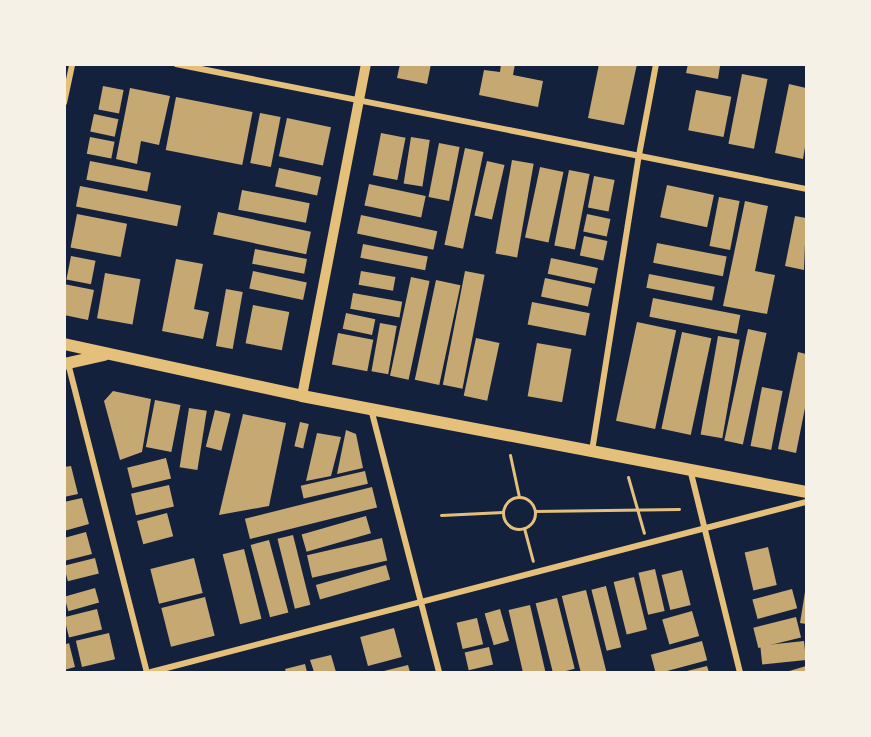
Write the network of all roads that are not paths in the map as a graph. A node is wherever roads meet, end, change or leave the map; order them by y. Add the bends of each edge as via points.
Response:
1 (72, 64) edge
2 (176, 64) edge
3 (366, 64) edge
4 (656, 64) edge
5 (359, 99) junction
6 (64, 103) edge
7 (639, 155) junction
8 (807, 189) edge
9 (64, 344) edge
10 (109, 354) junction
11 (66, 364) edge
12 (302, 396) junction
13 (370, 409) junction
14 (592, 451) junction
15 (690, 470) junction
16 (807, 492) edge
17 (807, 502) edge
18 (704, 529) junction
19 (421, 603) junction
20 (147, 672) edge
21 (152, 672) edge
22 (439, 672) edge
23 (740, 672) edge

1 - 6 street
2 - 5 street
3 - 5 street
4 - 7 street
5 - 7 street
5 - 12 street
7 - 8 street
7 - 14 street
9 - 10 main road
10 - 11 main road
10 - 12 main road
11 - 20 street
12 - 13 main road
13 - 14 main road
13 - 19 street
14 - 15 main road
15 - 16 main road
15 - 18 street
17 - 18 street
18 - 19 street
18 - 23 street
19 - 21 street
19 - 22 street

